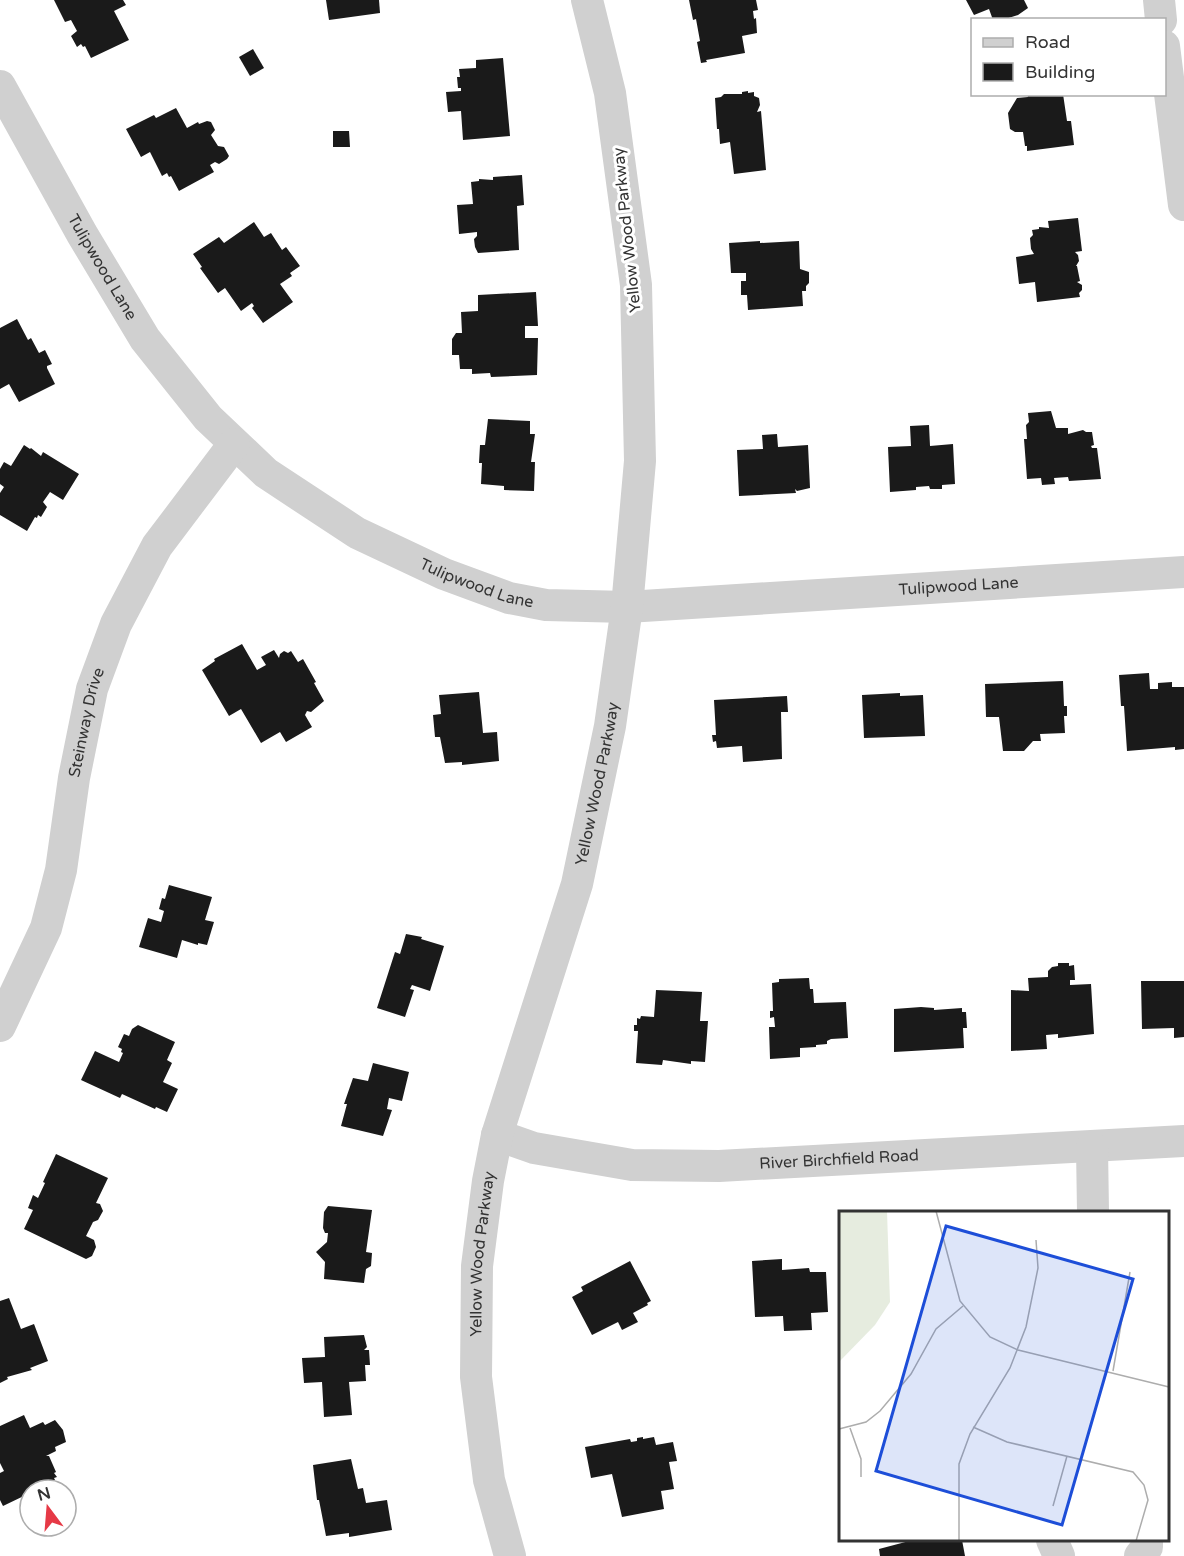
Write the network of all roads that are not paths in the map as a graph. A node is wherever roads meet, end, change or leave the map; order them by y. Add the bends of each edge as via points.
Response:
1 (587, 0) edge
2 (1159, 0) edge
3 (1161, 18) edge
4 (1166, 62) edge
5 (0, 86) edge
6 (1184, 205) edge
7 (234, 444) junction
8 (1184, 572) edge
9 (627, 607) junction
10 (0, 1026) edge
11 (497, 1135) junction
12 (1184, 1141) edge
13 (1092, 1147) junction
14 (1093, 1211) edge
15 (1053, 1541) edge
16 (1147, 1541) edge
17 (510, 1556) edge
18 (1059, 1556) edge
19 (1140, 1556) edge

1 - 9 street, Yellow Wood Parkway via 610,93 636,285 640,461
2 - 3 street
4 - 6 street
5 - 7 street, Tulipwood Lane via 145,339 208,418
7 - 9 street, Tulipwood Lane via 266,473 357,533 444,574 509,598 546,605
7 - 10 street, Steinway Drive via 157,546 116,624 92,689 61,870 46,928
8 - 9 street, Tulipwood Lane
9 - 11 street, Yellow Wood Parkway via 610,726 577,884
11 - 13 street, River Birchfield Road via 534,1148 643,1165 719,1166
11 - 17 street, Yellow Wood Parkway via 477,1266 476,1377 489,1480
12 - 13 street, River Birchfield Road
13 - 14 street
15 - 18 street
16 - 19 street

